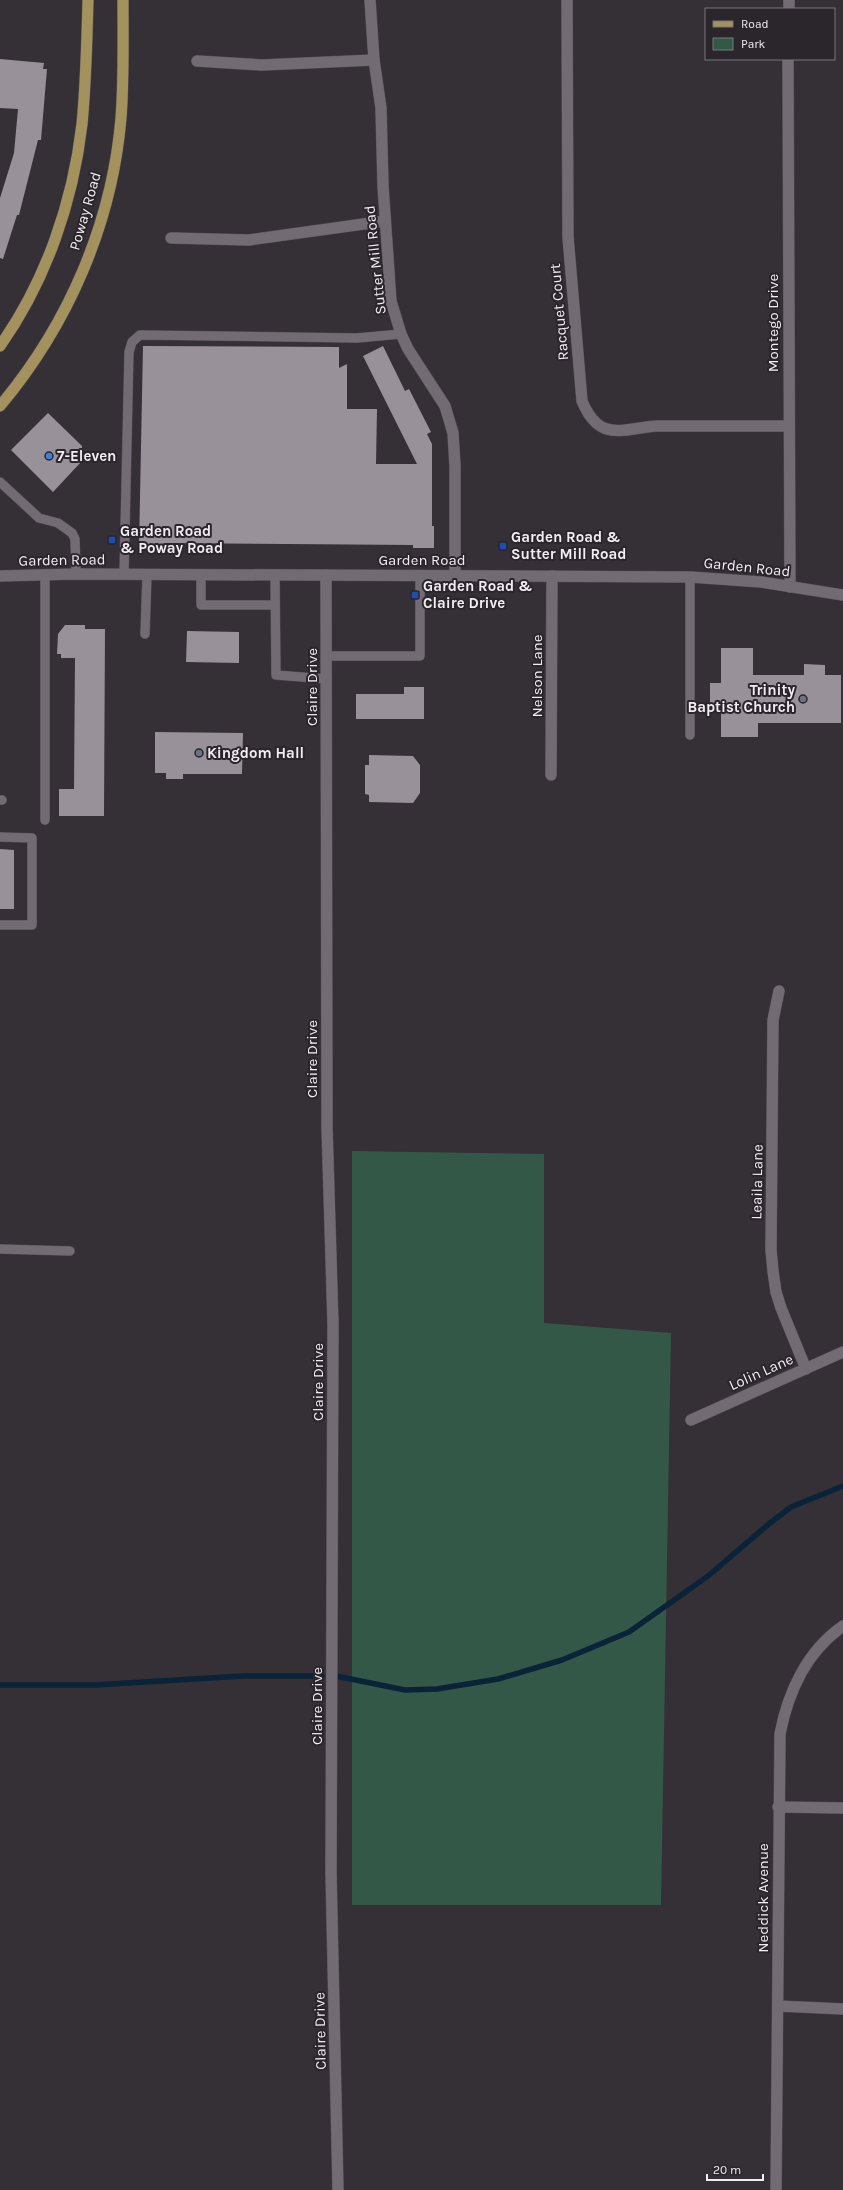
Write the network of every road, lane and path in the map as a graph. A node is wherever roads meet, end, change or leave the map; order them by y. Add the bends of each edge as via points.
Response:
1 (88, 0) edge
2 (123, 0) edge
3 (370, 0) edge
4 (567, 0) edge
5 (374, 60) junction
6 (788, 60) edge
7 (197, 61) dead end
8 (385, 221) junction
9 (171, 238) dead end
10 (401, 334) junction
11 (0, 346) edge
12 (0, 406) edge
13 (788, 426) junction
14 (0, 482) edge
15 (45, 574) junction
16 (76, 574) junction
17 (124, 574) junction
18 (147, 574) junction
19 (201, 574) junction
20 (275, 574) junction
21 (326, 575) junction
22 (420, 575) junction
23 (0, 576) edge
24 (455, 576) junction
25 (552, 576) junction
26 (690, 577) junction
27 (790, 587) junction
28 (843, 595) edge
29 (275, 606) junction
30 (146, 634) dead end
31 (326, 656) junction
32 (326, 679) junction
33 (690, 735) dead end
34 (551, 775) dead end
35 (45, 820) dead end
36 (0, 837) edge
37 (0, 925) edge
38 (779, 991) dead end
39 (0, 1249) edge
40 (70, 1251) dead end
41 (843, 1352) edge
42 (806, 1369) junction
43 (691, 1420) dead end
44 (843, 1626) edge
45 (778, 1806) junction
46 (843, 1808) edge
47 (778, 2006) junction
48 (843, 2009) edge
49 (338, 2175) junction
50 (334, 2190) edge
51 (338, 2190) edge
52 (776, 2190) edge

1 - 11 main road, Poway Road via 82,120 76,162 64,211 44,267
2 - 12 main road, Poway Road via 121,119 115,159 99,225 78,282 63,313 32,365
3 - 5 street, Sutter Mill Road
4 - 13 street, Racquet Court via 568,238 582,401 588,413 598,424 613,431 658,426
5 - 7 street via 262,65
5 - 8 street, Sutter Mill Road via 381,108
6 - 13 street, Montego Drive
8 - 9 street via 248,240
8 - 10 street, Sutter Mill Road via 391,301
10 - 17 lane via 357,338 140,335 132,342 128,352
10 - 24 street, Sutter Mill Road via 445,406 453,433
13 - 27 street, Montego Drive
14 - 16 lane via 39,518 58,522 72,533 75,539
15 - 16 street, Garden Road
15 - 23 street, Garden Road
15 - 35 lane
16 - 17 street, Garden Road
17 - 18 street, Garden Road
18 - 19 street, Garden Road
18 - 30 lane
19 - 20 street, Garden Road
19 - 29 lane via 201,605
20 - 21 street, Garden Road
20 - 29 lane
21 - 22 street, Garden Road
21 - 31 street, Claire Drive
22 - 24 street, Garden Road
22 - 31 lane via 420,656
24 - 25 street, Garden Road
25 - 26 street, Garden Road
25 - 34 street, Nelson Lane
26 - 27 street, Garden Road
26 - 33 lane
27 - 28 street, Garden Road
29 - 32 lane via 276,675
31 - 32 street, Claire Drive
32 - 49 street, Claire Drive via 327,1127 333,1324 331,1872
36 - 37 lane via 32,838 32,926
38 - 42 street, Leaila Lane via 773,1020 771,1250 776,1292
39 - 40 lane
41 - 42 street, Lolin Lane
42 - 43 street, Lolin Lane
44 - 45 street, Neddick Avenue via 824,1642 809,1660 790,1696 780,1734
45 - 46 street
45 - 47 street, Neddick Avenue
47 - 48 street
47 - 52 street, Neddick Avenue
49 - 50 street
49 - 51 street, Claire Drive

